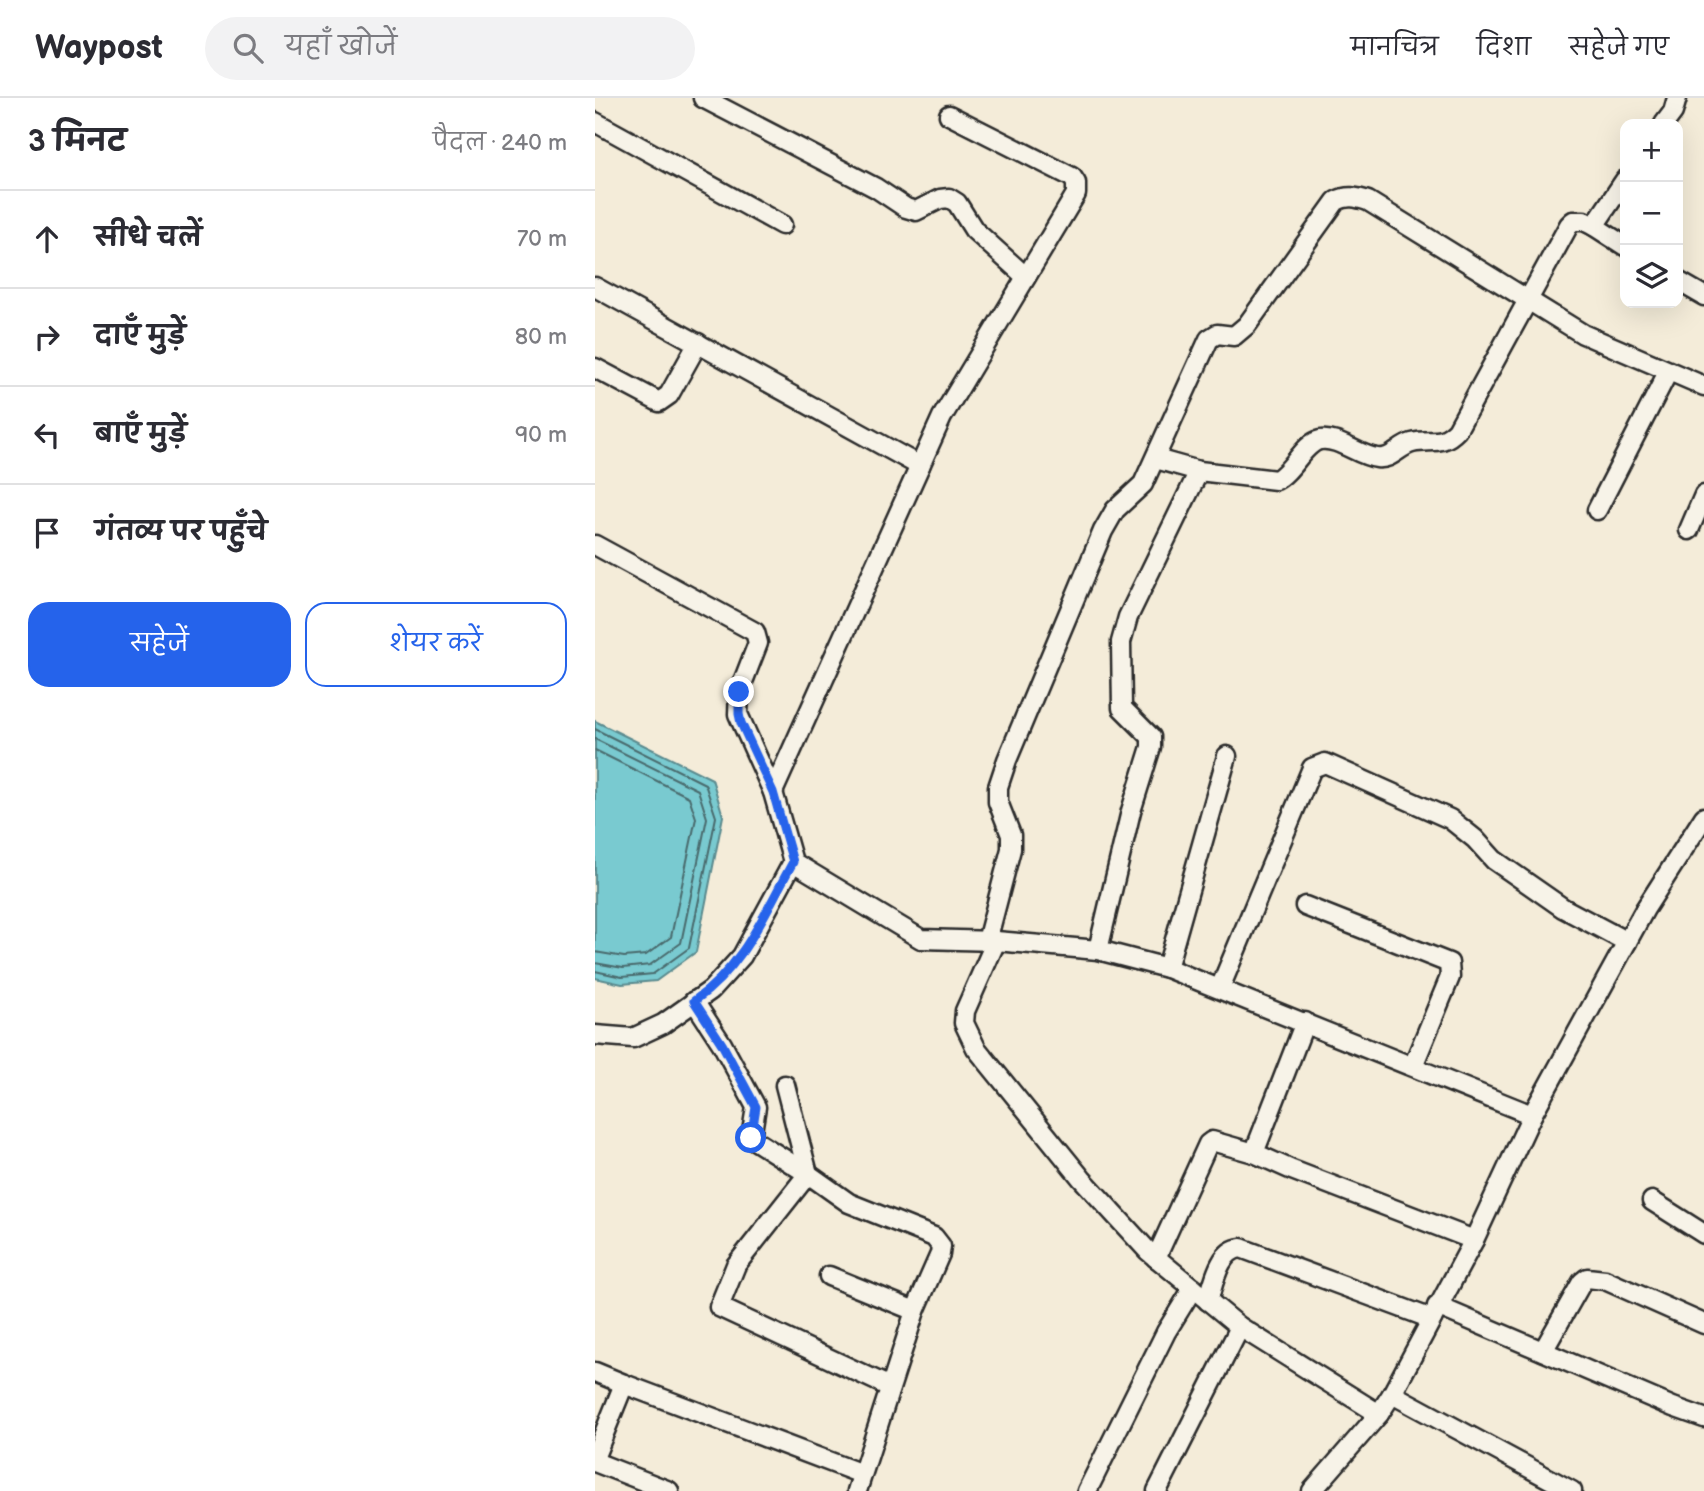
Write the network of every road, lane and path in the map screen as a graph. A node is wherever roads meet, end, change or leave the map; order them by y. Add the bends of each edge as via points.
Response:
1 (703, 98) edge
2 (1680, 99) edge
3 (949, 115) dead end
4 (1668, 119) edge
5 (595, 122) edge
6 (1624, 182) edge
7 (782, 225) dead end
8 (1594, 226) junction
9 (1623, 245) edge
10 (1025, 277) junction
11 (1683, 284) edge
12 (595, 287) edge
13 (1704, 296) edge
14 (1529, 299) junction
15 (698, 343) junction
16 (595, 368) edge
17 (1668, 372) junction
18 (1704, 386) edge
19 (1156, 459) junction
20 (920, 466) junction
21 (1199, 471) junction
22 (1704, 495) edge
23 (1597, 510) dead end
24 (1689, 530) dead end
25 (595, 545) edge
26 (1227, 756) dead end
27 (773, 792) junction
28 (1704, 817) edge
29 (793, 862) junction
30 (1305, 906) dead end
31 (992, 941) junction
32 (1627, 942) junction
33 (1098, 950) junction
34 (1167, 968) junction
35 (1220, 988) junction
36 (694, 1001) junction
37 (1304, 1022) junction
38 (595, 1035) edge
39 (1413, 1066) junction
40 (785, 1085) dead end
41 (1532, 1115) junction
42 (1254, 1153) junction
43 (808, 1174) junction
44 (1651, 1201) dead end
45 (1704, 1234) edge
46 (1474, 1240) junction
47 (1156, 1258) junction
48 (829, 1276) dead end
49 (1193, 1288) junction
50 (1208, 1301) junction
51 (915, 1311) junction
52 (1435, 1312) junction
53 (1704, 1324) edge
54 (1240, 1327) junction
55 (1543, 1351) junction
56 (595, 1372) edge
57 (624, 1384) junction
58 (890, 1387) junction
59 (1392, 1394) junction
60 (1379, 1414) junction
61 (1704, 1418) edge
62 (595, 1456) edge
63 (595, 1462) edge
64 (860, 1483) edge
65 (669, 1491) edge
66 (1087, 1491) edge
67 (1157, 1491) edge
68 (1312, 1491) edge
69 (1572, 1491) edge

1 - 10 street via 906,208 916,211 949,198 974,230
2 - 4 street
3 - 10 street via 1076,183 1076,194
5 - 7 street
6 - 8 street
8 - 9 street
8 - 14 street via 1578,220 1569,225
10 - 20 street via 942,417
11 - 13 street
12 - 15 street
14 - 17 street via 1583,334
14 - 19 street via 1367,201 1343,197 1241,332 1209,339
14 - 21 street via 1449,439 1412,443 1389,457 1376,458 1318,440 1276,480
15 - 16 street via 669,395 659,402
15 - 20 street
17 - 18 street
17 - 23 street
19 - 21 street
19 - 31 street via 1143,484 1115,510 1103,531 1007,760 998,802 1011,849
20 - 27 street
21 - 33 street via 1128,617 1121,642 1122,708 1151,737 1151,747
22 - 24 street
25 - 27 street via 755,632 758,643 739,692 739,714
26 - 34 street
27 - 29 street
28 - 32 street
29 - 31 street via 921,939
29 - 36 street via 742,956 711,990
30 - 39 street via 1449,963 1450,977
31 - 33 street
31 - 47 street via 965,1011 964,1023 976,1048 1082,1179
32 - 35 street via 1563,908 1494,860 1450,819 1319,763 1312,768
32 - 41 street
33 - 34 street
34 - 35 street
35 - 37 street
36 - 38 street via 663,1024 633,1038
36 - 43 street via 756,1107 751,1138
37 - 39 street
37 - 42 street
39 - 41 street
40 - 43 street
41 - 46 street
42 - 46 street
42 - 47 street via 1212,1141 1207,1144
43 - 51 street via 849,1203 934,1237 941,1246 940,1254
43 - 58 street via 736,1265 719,1307
44 - 45 street
46 - 52 street
47 - 49 street
48 - 51 street
49 - 50 street
49 - 66 street via 1166,1332
50 - 52 street via 1224,1257 1241,1248
50 - 54 street
51 - 58 street
52 - 55 street
52 - 59 street
53 - 55 street via 1605,1280 1587,1278
54 - 60 street
54 - 67 street
55 - 61 street
56 - 57 street
57 - 62 street
57 - 64 street
58 - 64 street
59 - 60 street
59 - 69 street
60 - 68 street
63 - 65 street

